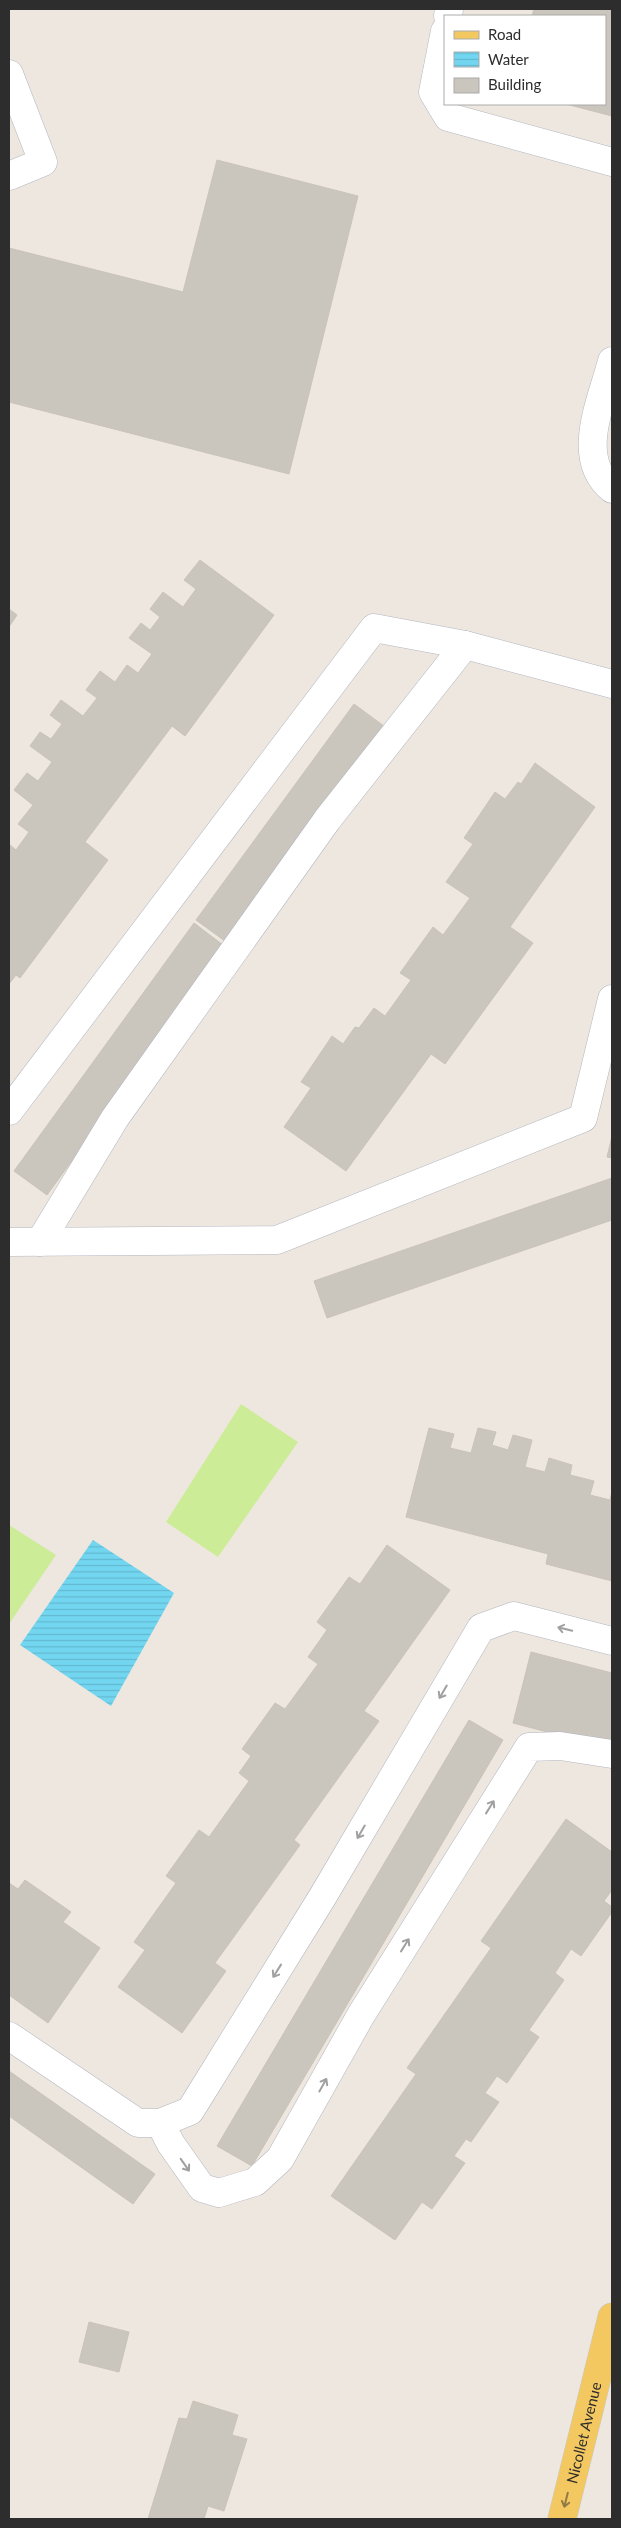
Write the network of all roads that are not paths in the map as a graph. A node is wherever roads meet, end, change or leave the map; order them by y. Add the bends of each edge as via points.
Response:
1 (444, 36) edge
2 (9, 74) edge
3 (612, 162) edge
4 (9, 176) edge
5 (612, 362) edge
6 (612, 489) edge
7 (465, 646) junction
8 (612, 684) edge
9 (612, 999) edge
10 (9, 1111) edge
11 (9, 1242) edge
12 (40, 1242) junction
13 (612, 1642) edge
14 (612, 1754) edge
15 (9, 2036) edge
16 (160, 2123) junction
17 (612, 2317) edge
18 (608, 2348) edge
19 (562, 2519) edge

1 - 3 lane via 433,92 448,118
2 - 4 lane via 43,162
5 - 6 lane via 591,450 597,469
7 - 8 lane
7 - 10 lane via 374,628
7 - 12 lane via 328,820 115,1118
9 - 12 lane via 582,1118 277,1240
11 - 12 lane
13 -> 16 lane via 514,1616 481,1628 323,1896 190,2111
16 -> 14 lane via 202,2188 219,2193 256,2182 280,2159 362,2015 528,1747 560,1746
15 - 16 lane via 138,2123
17 - 18 main road, Nicollet Avenue
18 -> 19 main road, Nicollet Avenue

